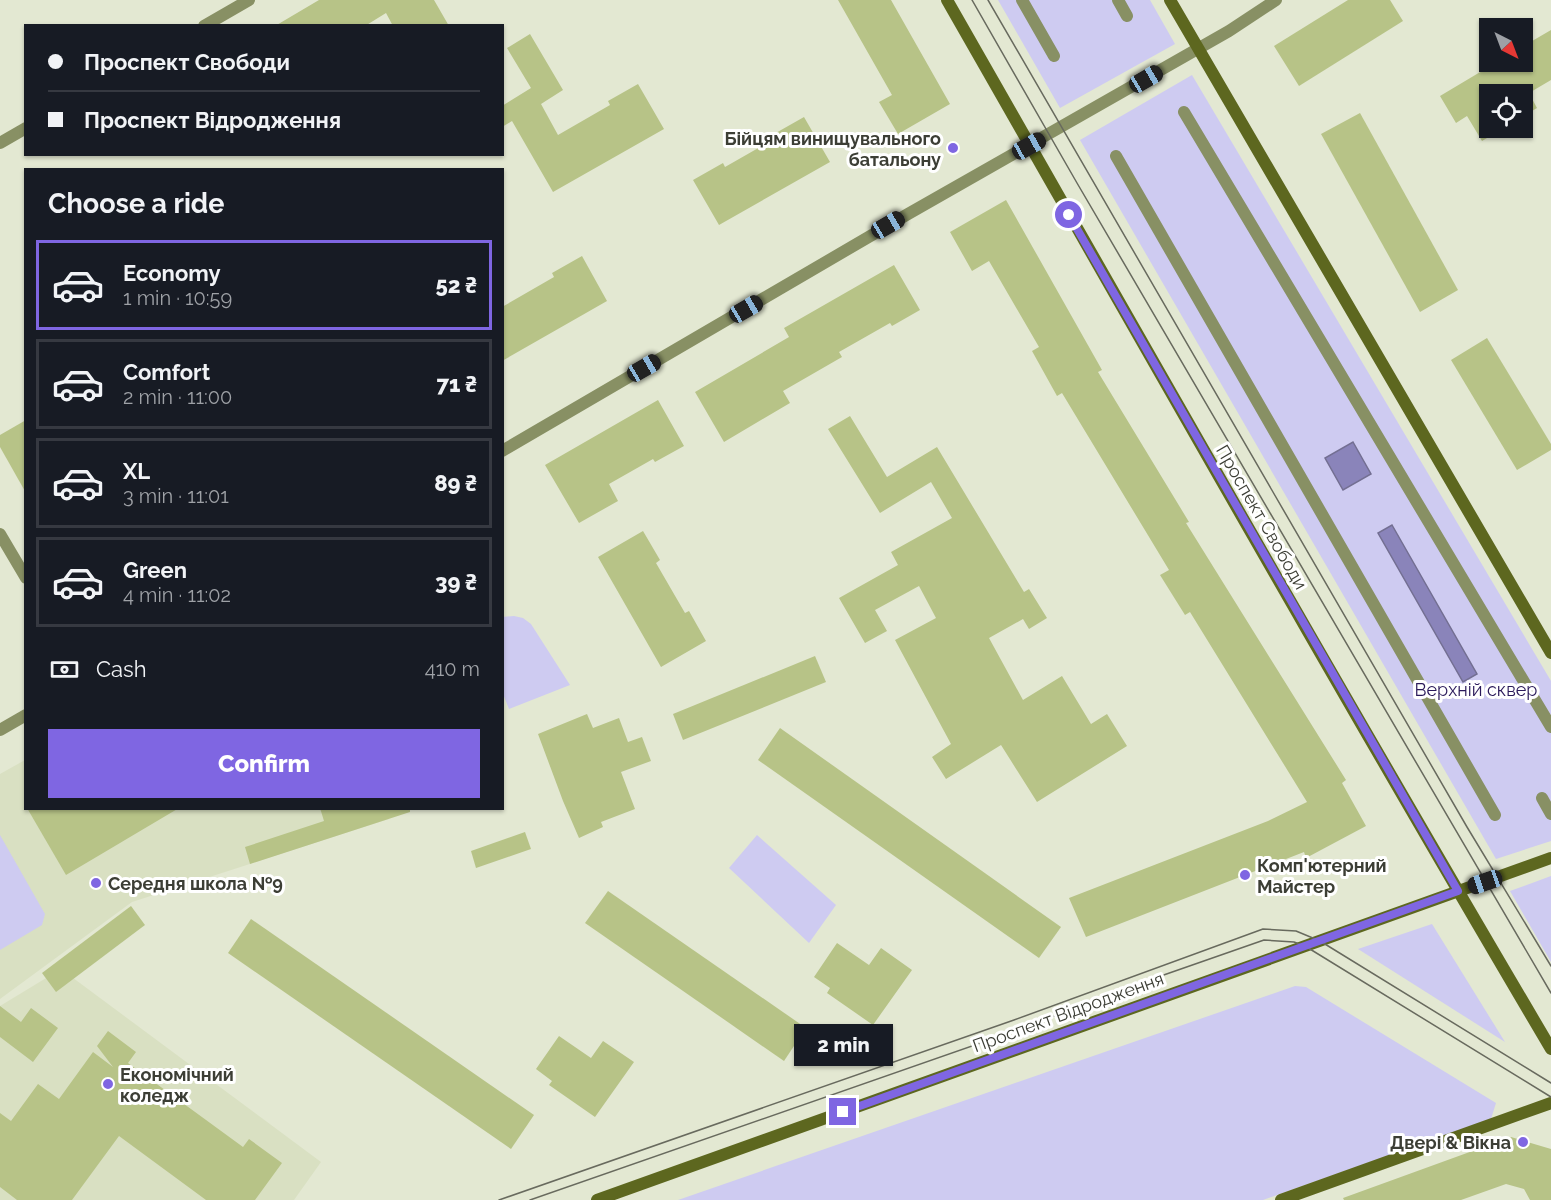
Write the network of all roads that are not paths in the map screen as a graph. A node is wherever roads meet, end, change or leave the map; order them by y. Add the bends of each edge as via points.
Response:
1 (249, 0) edge
2 (947, 0) edge
3 (1022, 0) edge
4 (1118, 0) edge
5 (1170, 0) edge
6 (1276, 0) edge
7 (1127, 16) dead end
8 (207, 24) edge
9 (1198, 49) junction
10 (1054, 56) dead end
11 (1184, 112) dead end
12 (24, 129) edge
13 (0, 143) edge
14 (1029, 146) junction
15 (1116, 156) dead end
16 (504, 450) edge
17 (0, 534) edge
18 (24, 575) edge
19 (1551, 653) edge
20 (24, 717) edge
21 (1551, 727) edge
22 (0, 730) edge
23 (1542, 798) dead end
24 (1551, 814) edge
25 (1495, 815) dead end
26 (1551, 858) edge
27 (1458, 891) junction
28 (1551, 1049) edge
29 (1551, 1103) edge
30 (597, 1200) edge
31 (1281, 1200) edge

1 - 8 street
2 - 14 main road, Проспект Свободи
3 - 10 street
4 - 7 street
5 - 9 main road
6 - 9 street
9 - 14 street
9 - 19 main road
11 - 21 street
12 - 13 street
14 - 16 street
14 - 27 main road, Проспект Свободи
15 - 25 street
17 - 18 street
20 - 22 street
23 - 24 street
26 - 27 main road, Проспект Відродження
27 - 28 main road, Проспект Свободи
27 - 30 main road, Проспект Відродження
29 - 31 main road

